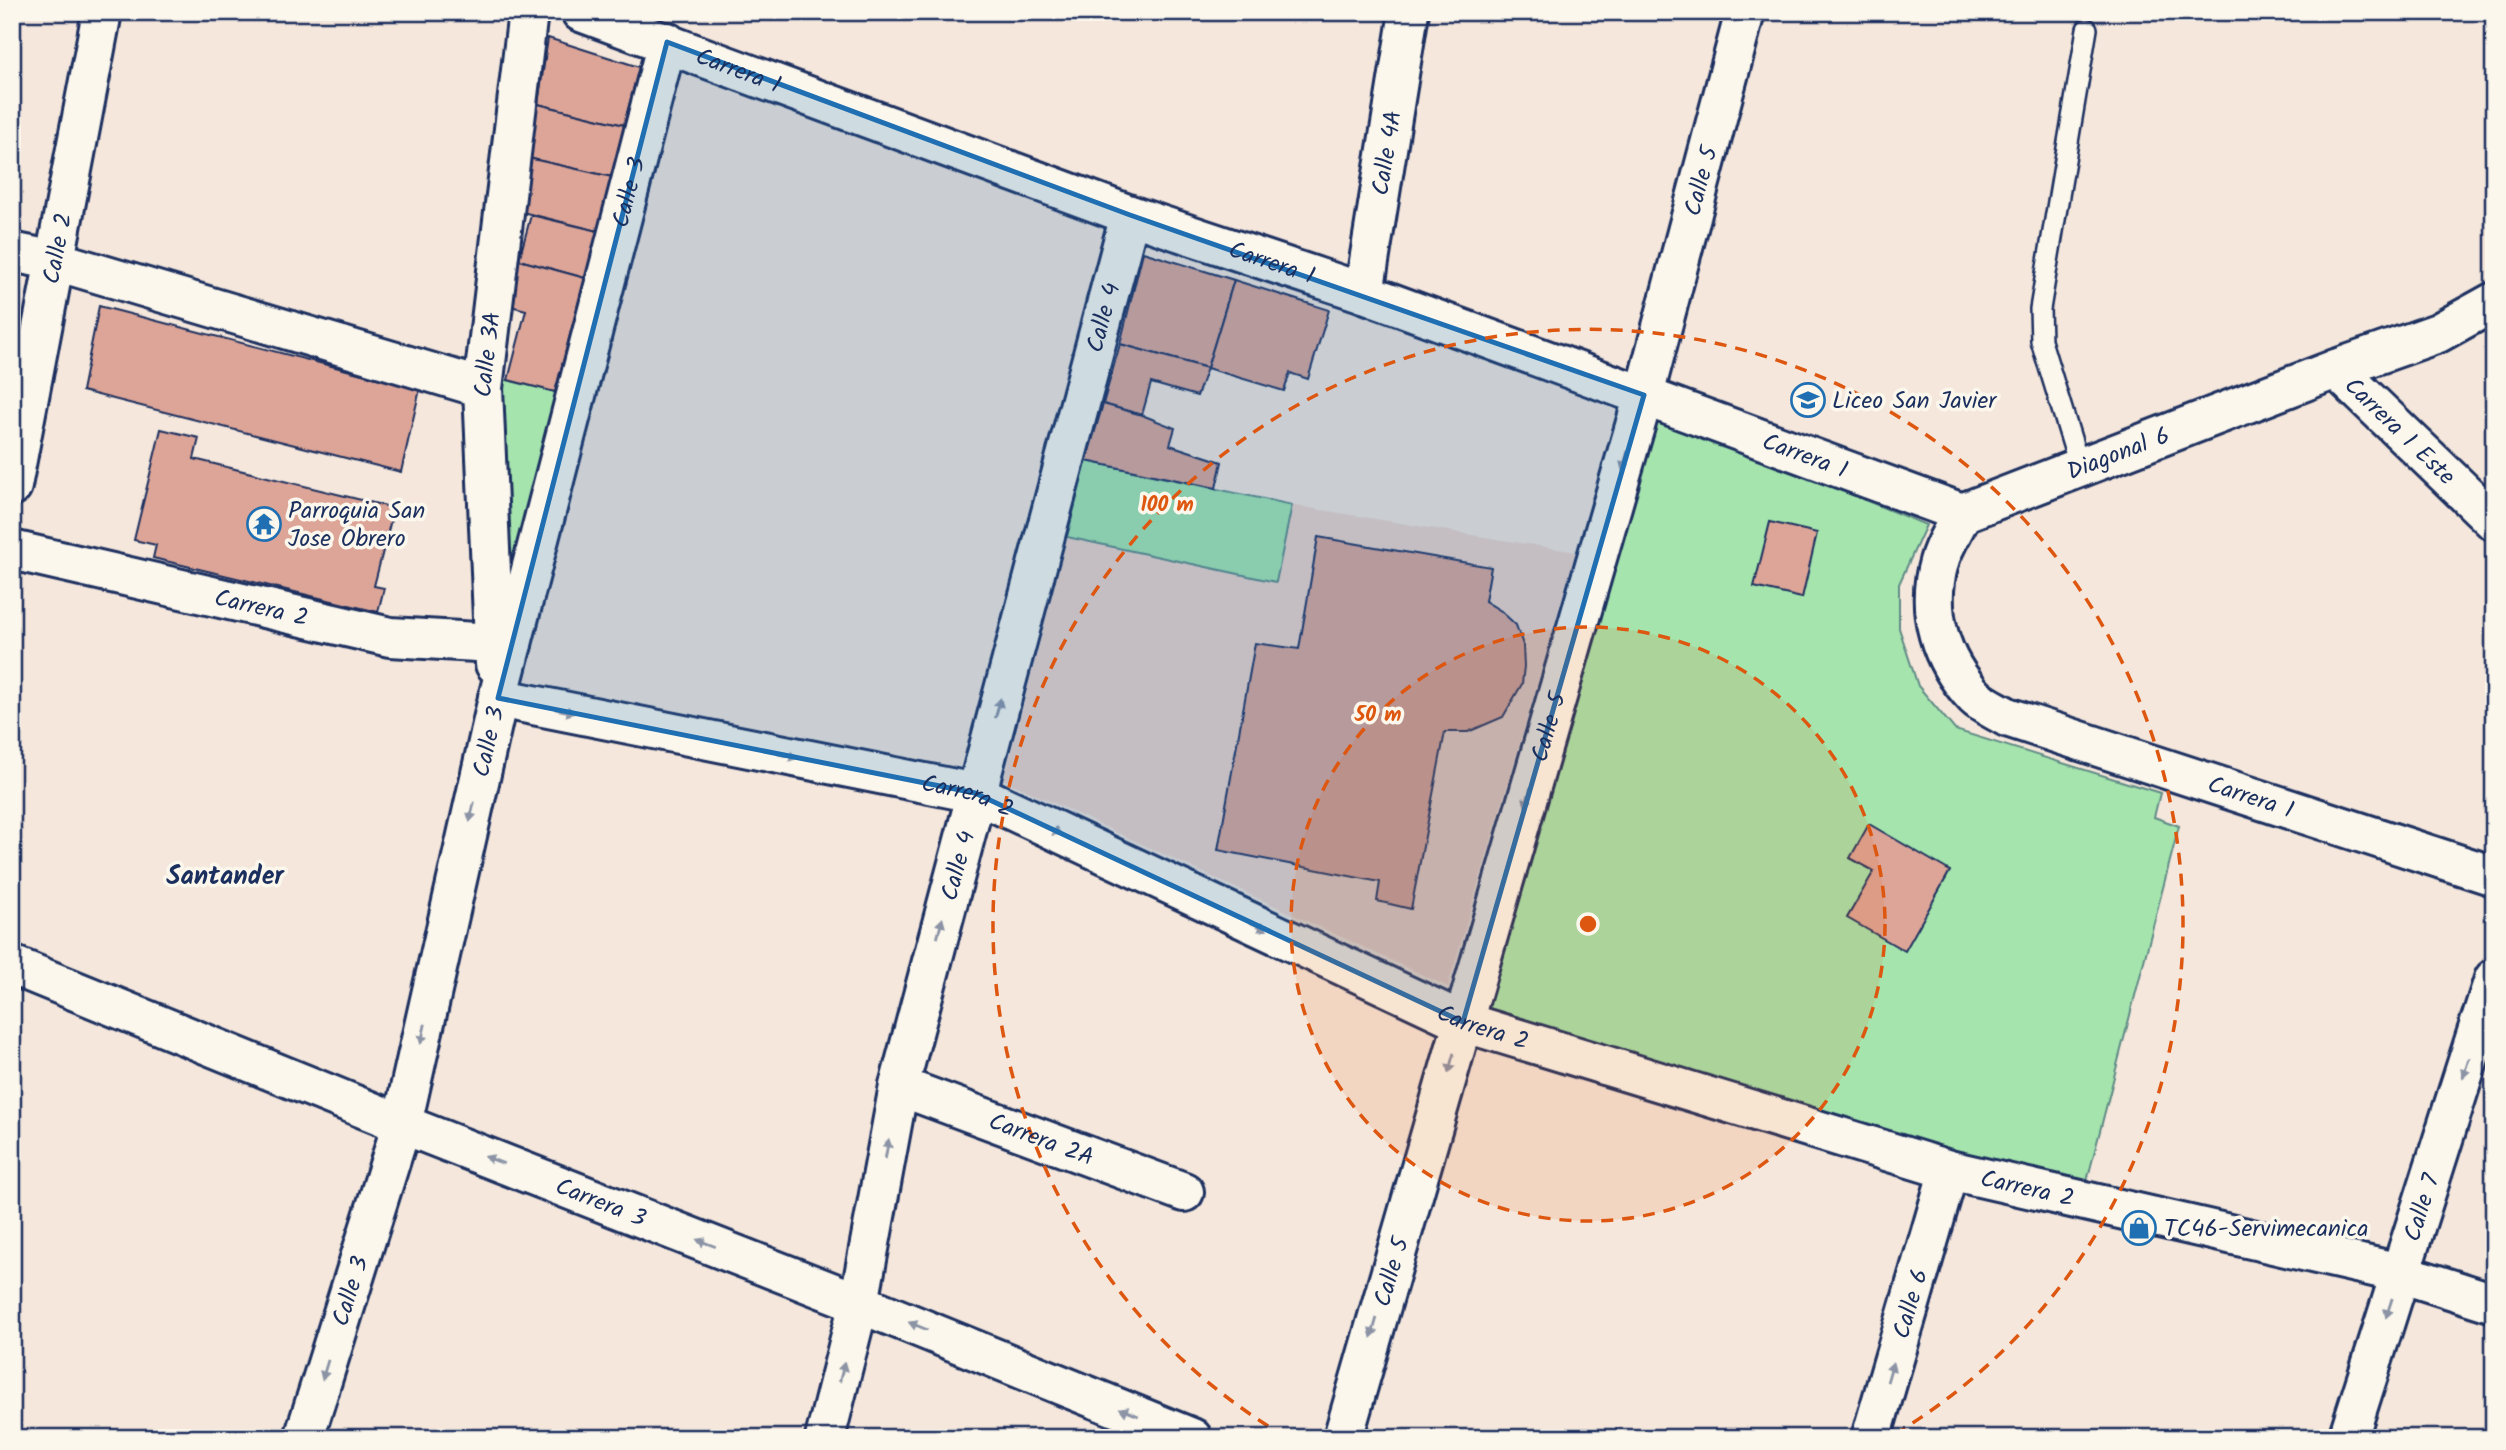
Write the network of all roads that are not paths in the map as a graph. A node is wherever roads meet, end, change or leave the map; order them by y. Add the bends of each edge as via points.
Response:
1 (102, 12) edge
2 (527, 12) edge
3 (581, 12) edge
4 (1409, 12) edge
5 (1745, 12) edge
6 (2087, 29) dead end
7 (667, 42) junction
8 (1130, 215) junction
9 (12, 252) edge
10 (56, 261) junction
11 (1364, 293) junction
12 (2494, 302) edge
13 (2336, 369) junction
14 (483, 388) junction
15 (1644, 395) junction
16 (2080, 468) junction
17 (12, 486) edge
18 (1962, 513) junction
19 (2494, 521) edge
20 (12, 551) edge
21 (503, 644) junction
22 (498, 698) junction
23 (975, 793) junction
24 (2494, 877) edge
25 (12, 965) edge
26 (2494, 979) edge
27 (1463, 1022) junction
28 (899, 1086) junction
29 (402, 1124) junction
30 (1949, 1170) junction
31 (1184, 1192) dead end
32 (2400, 1272) junction
33 (859, 1303) junction
34 (2494, 1303) edge
35 (304, 1438) edge
36 (825, 1438) edge
37 (1192, 1438) edge
38 (1343, 1438) edge
39 (1871, 1438) edge
40 (2348, 1438) edge

1 - 10 street, Calle 2
2 - 14 street, Calle 3A
3 - 7 street, Carrera 1
4 - 11 street, Calle 4A
5 - 15 street, Calle 5
6 - 16 lane via 2040,309 2041,341
7 - 8 street, Carrera 1
7 - 21 street, Calle 3
8 - 11 street, Carrera 1
23 -> 8 street, Calle 4
9 - 10 street
10 - 14 street
10 - 17 street, Calle 2
11 - 15 street, Carrera 1
12 - 13 street, Diagonal 6 via 2438,333
13 - 16 street, Diagonal 6
13 - 19 street, Carrera 1 Este
14 - 21 street, Calle 3A
15 - 18 street, Carrera 1
15 -> 27 street, Calle 5
16 - 18 street, Diagonal 6
18 - 24 street, Carrera 1 via 1939,561 1932,603 1950,663 1976,698 2007,717
20 - 21 street, Carrera 2 via 390,637
21 - 22 street, Calle 3A
22 -> 23 street, Carrera 2
22 -> 29 street, Calle 3
23 -> 27 street, Carrera 2
28 -> 23 street, Calle 4
25 - 29 street, Carrera 3
26 -> 32 street, Calle 7
27 - 30 street, Carrera 2
27 -> 38 street, Calle 5
28 - 31 street, Carrera 2A
33 -> 28 street, Calle 4
33 -> 29 street, Carrera 3
29 -> 35 street, Calle 3
30 - 32 street, Carrera 2
39 -> 30 street, Calle 6
32 - 34 street, Carrera 2
32 -> 40 street, Calle 7
36 -> 33 street, Calle 4
37 -> 33 street, Carrera 3

